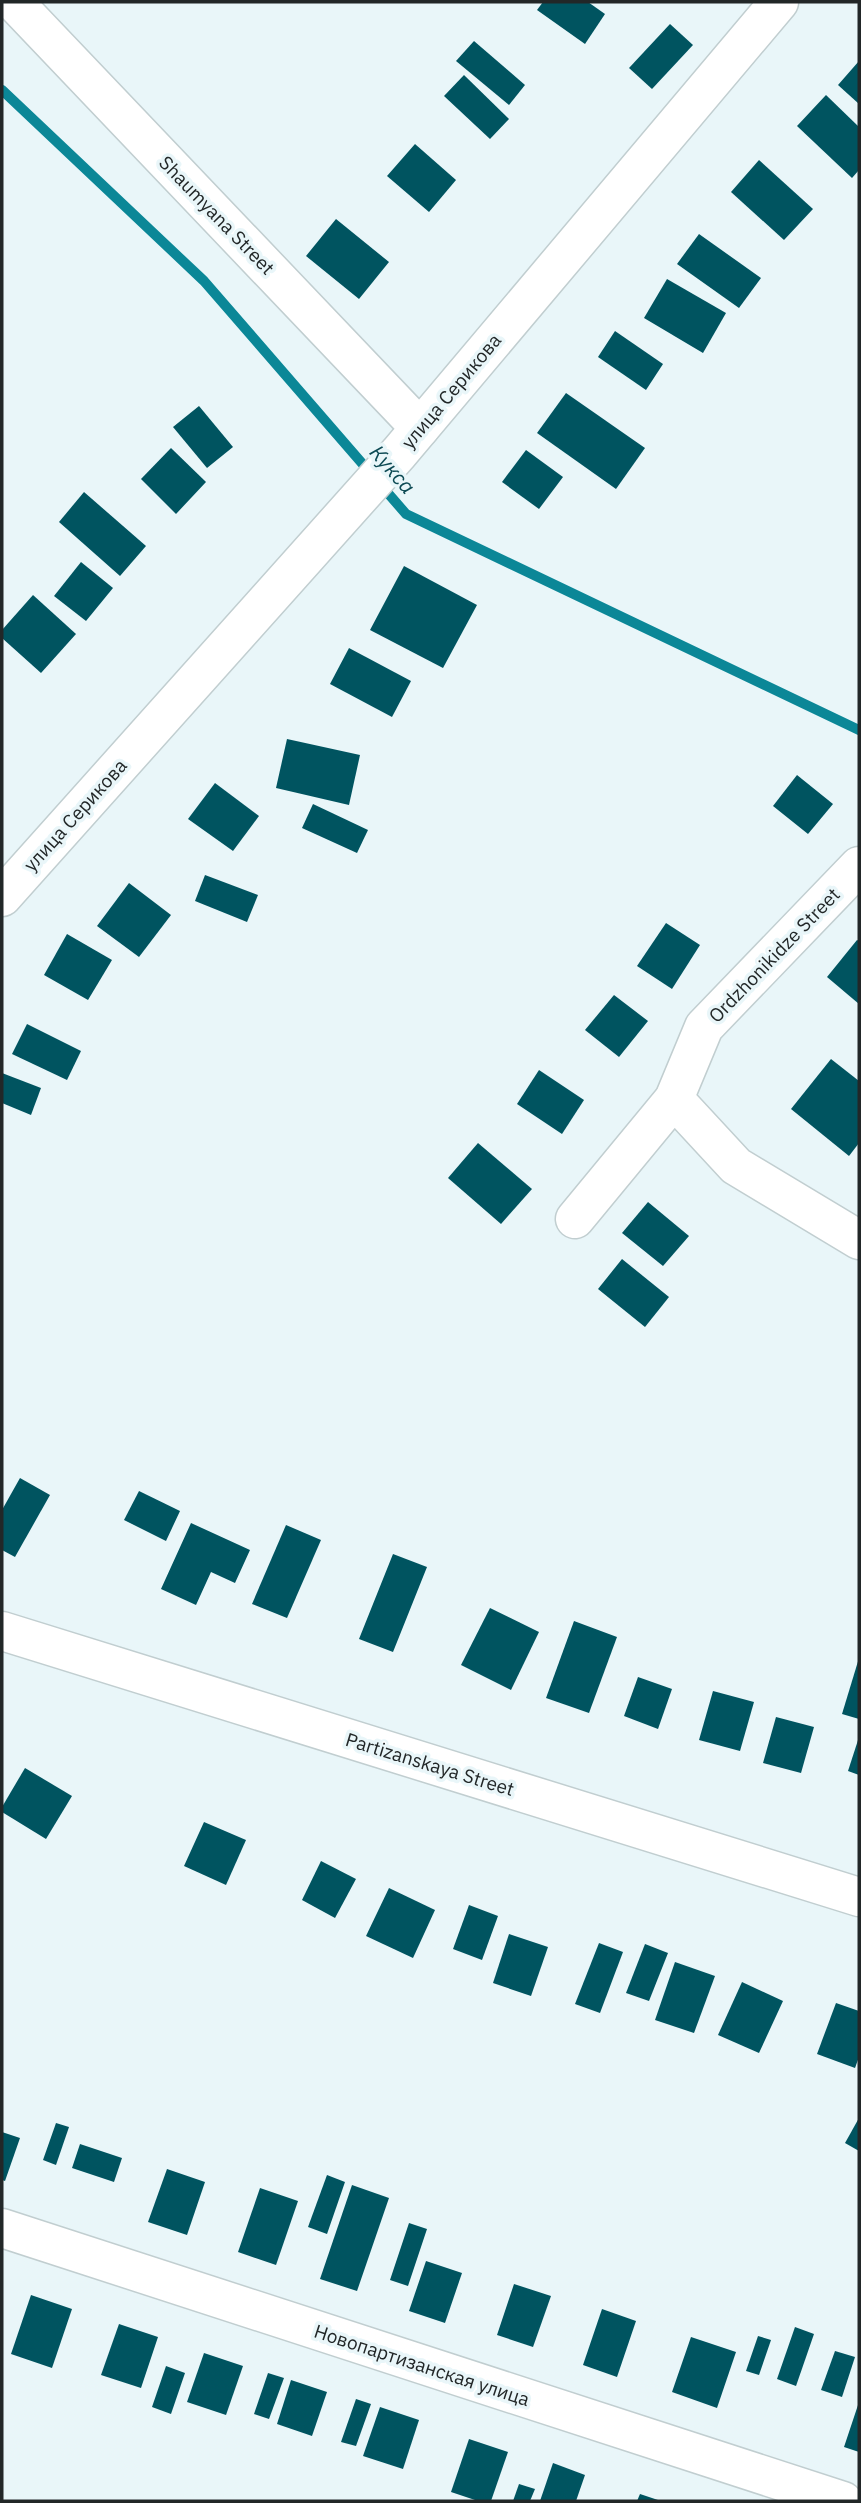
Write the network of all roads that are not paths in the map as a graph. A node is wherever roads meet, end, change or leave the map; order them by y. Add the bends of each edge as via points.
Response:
1 (14, 2) edge
2 (779, 2) edge
3 (409, 441) junction
4 (859, 866) edge
5 (2, 897) edge
6 (674, 1099) junction
7 (575, 1219) dead end
8 (859, 1240) edge
9 (2, 1631) edge
10 (859, 1897) edge
11 (2, 2228) edge
12 (843, 2501) edge

1 - 3 street, Shaumyana Street
2 - 3 street, улица Серикова
3 - 5 street, улица Серикова
4 - 6 street, Ordzhonikidze Street via 704,1027
6 - 7 street, Ordzhonikidze Street
6 - 8 street via 736,1166
9 - 10 street, Partizanskaya Street
11 - 12 street, Новопартизанская улица

